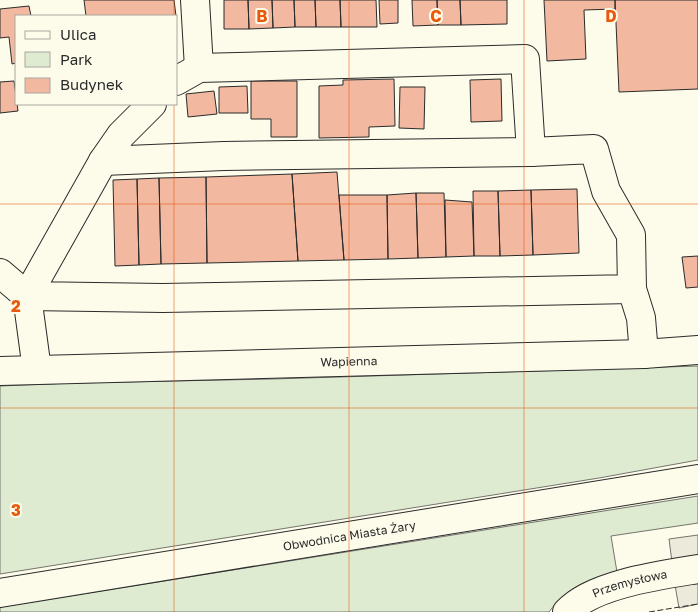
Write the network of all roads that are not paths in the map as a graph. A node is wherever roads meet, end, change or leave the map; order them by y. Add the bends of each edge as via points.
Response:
1 (195, 0) edge
2 (187, 74) edge
3 (151, 105) edge
4 (531, 152) junction
5 (103, 161) junction
6 (0, 273) edge
7 (632, 289) junction
8 (27, 296) junction
9 (698, 350) edge
10 (644, 354) junction
11 (37, 370) junction
12 (0, 371) edge
13 (698, 479) edge
14 (698, 569) edge
15 (0, 593) edge
16 (567, 612) edge

1 - 2 street
2 - 4 street via 526,59
3 - 5 street via 121,135
4 - 5 street
4 - 7 street via 594,149 606,190 631,235
5 - 8 street
6 - 8 street
7 - 8 street via 163,298
7 - 10 street via 641,318
8 - 11 street
9 - 10 street, Wapienna
10 - 11 street, Wapienna
11 - 12 street, Wapienna
13 - 15 street, Obwodnica Miasta Żary
14 - 16 street, Przemysłowa via 604,590 578,602

